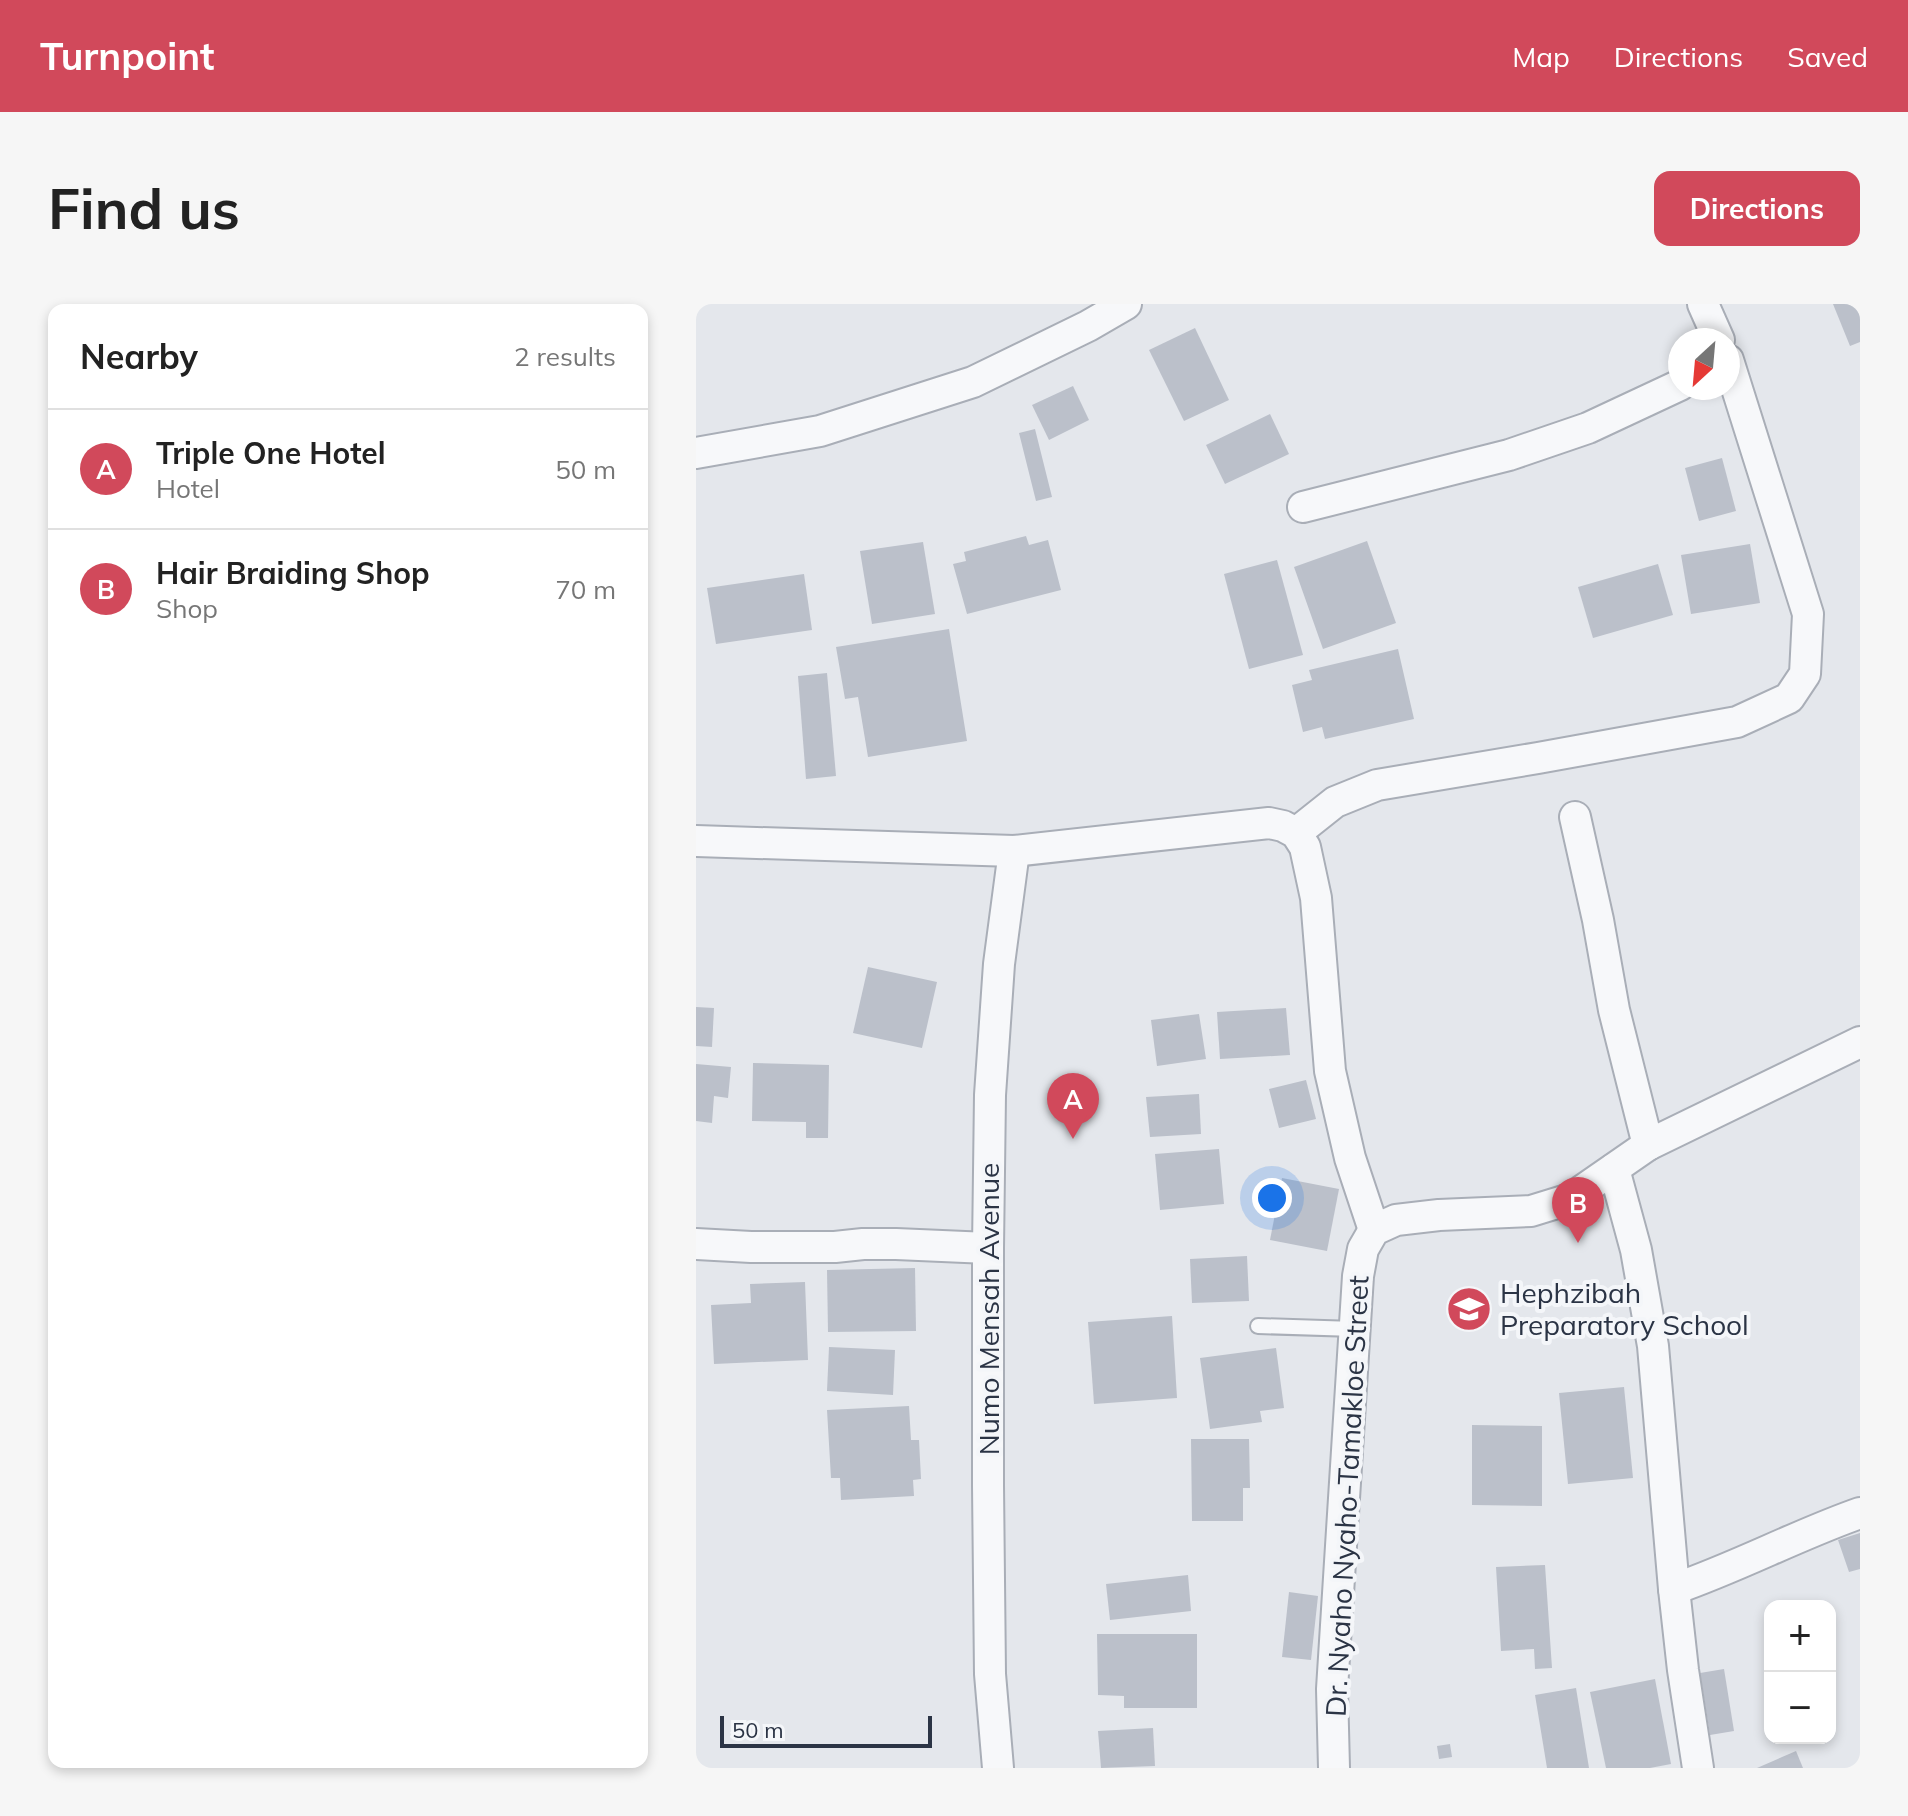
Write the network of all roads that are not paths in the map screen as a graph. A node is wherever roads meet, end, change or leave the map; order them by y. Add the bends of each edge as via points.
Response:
1 (1126, 304) edge
2 (1703, 304) edge
3 (1714, 328) edge
4 (1668, 391) edge
5 (1740, 400) edge
6 (696, 453) edge
7 (1303, 507) dead end
8 (1575, 817) dead end
9 (1296, 833) junction
10 (696, 841) edge
11 (1014, 851) junction
12 (1860, 1042) edge
13 (1648, 1145) junction
14 (1614, 1169) junction
15 (1374, 1230) junction
16 (696, 1244) edge
17 (988, 1248) junction
18 (1258, 1326) dead end
19 (1355, 1329) junction
20 (1860, 1513) edge
21 (1674, 1589) junction
22 (998, 1768) edge
23 (1334, 1768) edge
24 (1698, 1768) edge

1 - 6 street via 973,382 820,431
2 - 3 street
4 - 7 street via 1588,428 1509,455
5 - 9 street via 1808,614 1805,674 1789,698 1737,722 1377,785 1335,802
8 - 13 street
9 - 11 street via 1269,823
9 - 15 street via 1305,847 1316,898 1330,1071
10 - 11 street
11 - 17 street, Numo Mensah Avenue via 990,1095
12 - 13 street
13 - 14 street
14 - 15 street via 1570,1199 1531,1211 1396,1220
14 - 21 street via 1636,1250 1653,1346
15 - 19 street, Dr. Nyaho Nyaho-Tamakloe Street via 1363,1249
16 - 17 street
17 - 22 street, Numo Mensah Avenue via 990,1674
18 - 19 lane
19 - 23 street, Dr. Nyaho Nyaho-Tamakloe Street via 1332,1689
20 - 21 street
21 - 24 street

